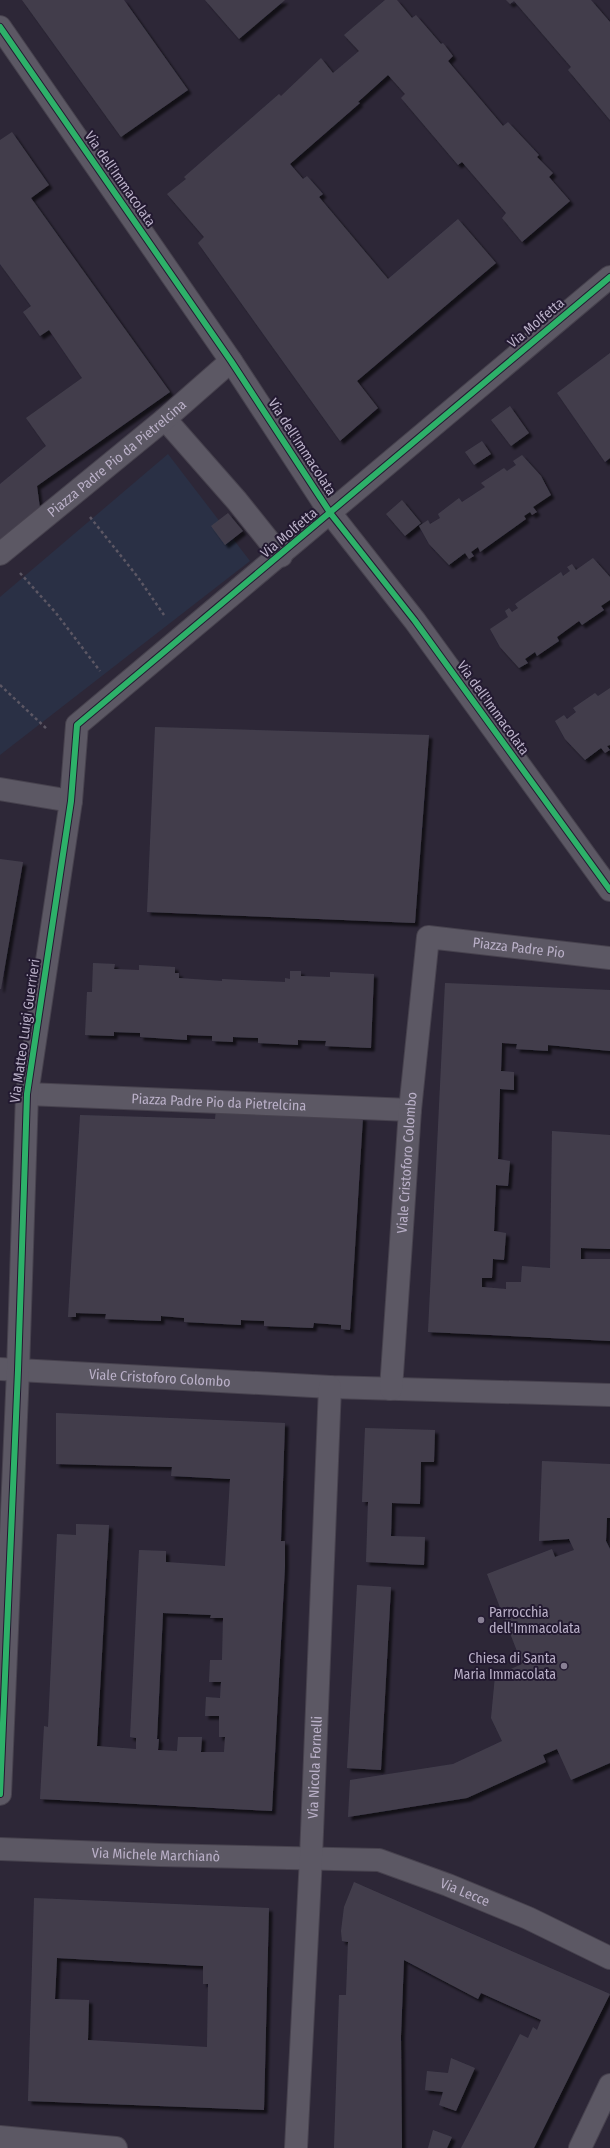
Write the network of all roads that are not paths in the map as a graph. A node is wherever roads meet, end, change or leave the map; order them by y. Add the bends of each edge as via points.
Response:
1 (0, 27) edge
2 (610, 277) edge
3 (231, 361) junction
4 (165, 419) junction
5 (331, 514) junction
6 (1, 553) edge
7 (281, 556) junction
8 (0, 789) edge
9 (71, 801) junction
10 (610, 890) edge
11 (428, 937) joint
12 (610, 958) edge
13 (26, 1094) junction
14 (410, 1110) junction
15 (9, 1369) edge
16 (330, 1387) junction
17 (391, 1389) junction
18 (610, 1395) edge
19 (0, 1794) edge
20 (0, 1849) edge
21 (311, 1857) junction
22 (610, 1958) edge
23 (610, 2085) edge
24 (0, 2137) edge
25 (116, 2148) edge
26 (296, 2148) edge
27 (580, 2148) edge

1 - 3 street, Via dell'Immacolata
2 - 5 street, Via Molfetta
3 - 4 street, Piazza Padre Pio da Pietrelcina
3 - 5 street, Via dell'Immacolata
4 - 6 street, Piazza Padre Pio da Pietrelcina
4 - 7 street
5 - 7 street, Via Molfetta
5 - 10 street, Via dell'Immacolata via 415,621
7 - 9 street, Via Molfetta via 77,725
8 - 9 street
9 - 13 street, Via Matteo Luigi Guerrieri
11 - 12 street, Piazza Padre Pio
11 - 14 street, Viale Cristoforo Colombo
13 - 14 street, Piazza Padre Pio da Pietrelcina
13 - 15 street, Via Matteo Luigi Guerrieri
14 - 17 street, Viale Cristoforo Colombo
15 - 16 street, Viale Cristoforo Colombo
15 - 19 street, Via Matteo Luigi Guerrieri
16 - 17 street, Viale Cristoforo Colombo
16 - 21 street, Via Nicola Fornelli
17 - 18 street, Viale Cristoforo Colombo
20 - 21 street, Via Michele Marchianò
21 - 22 street, Via Lecce via 379,1860 528,1918
21 - 26 street, Via Nicola Fornelli
23 - 27 street
24 - 25 street

